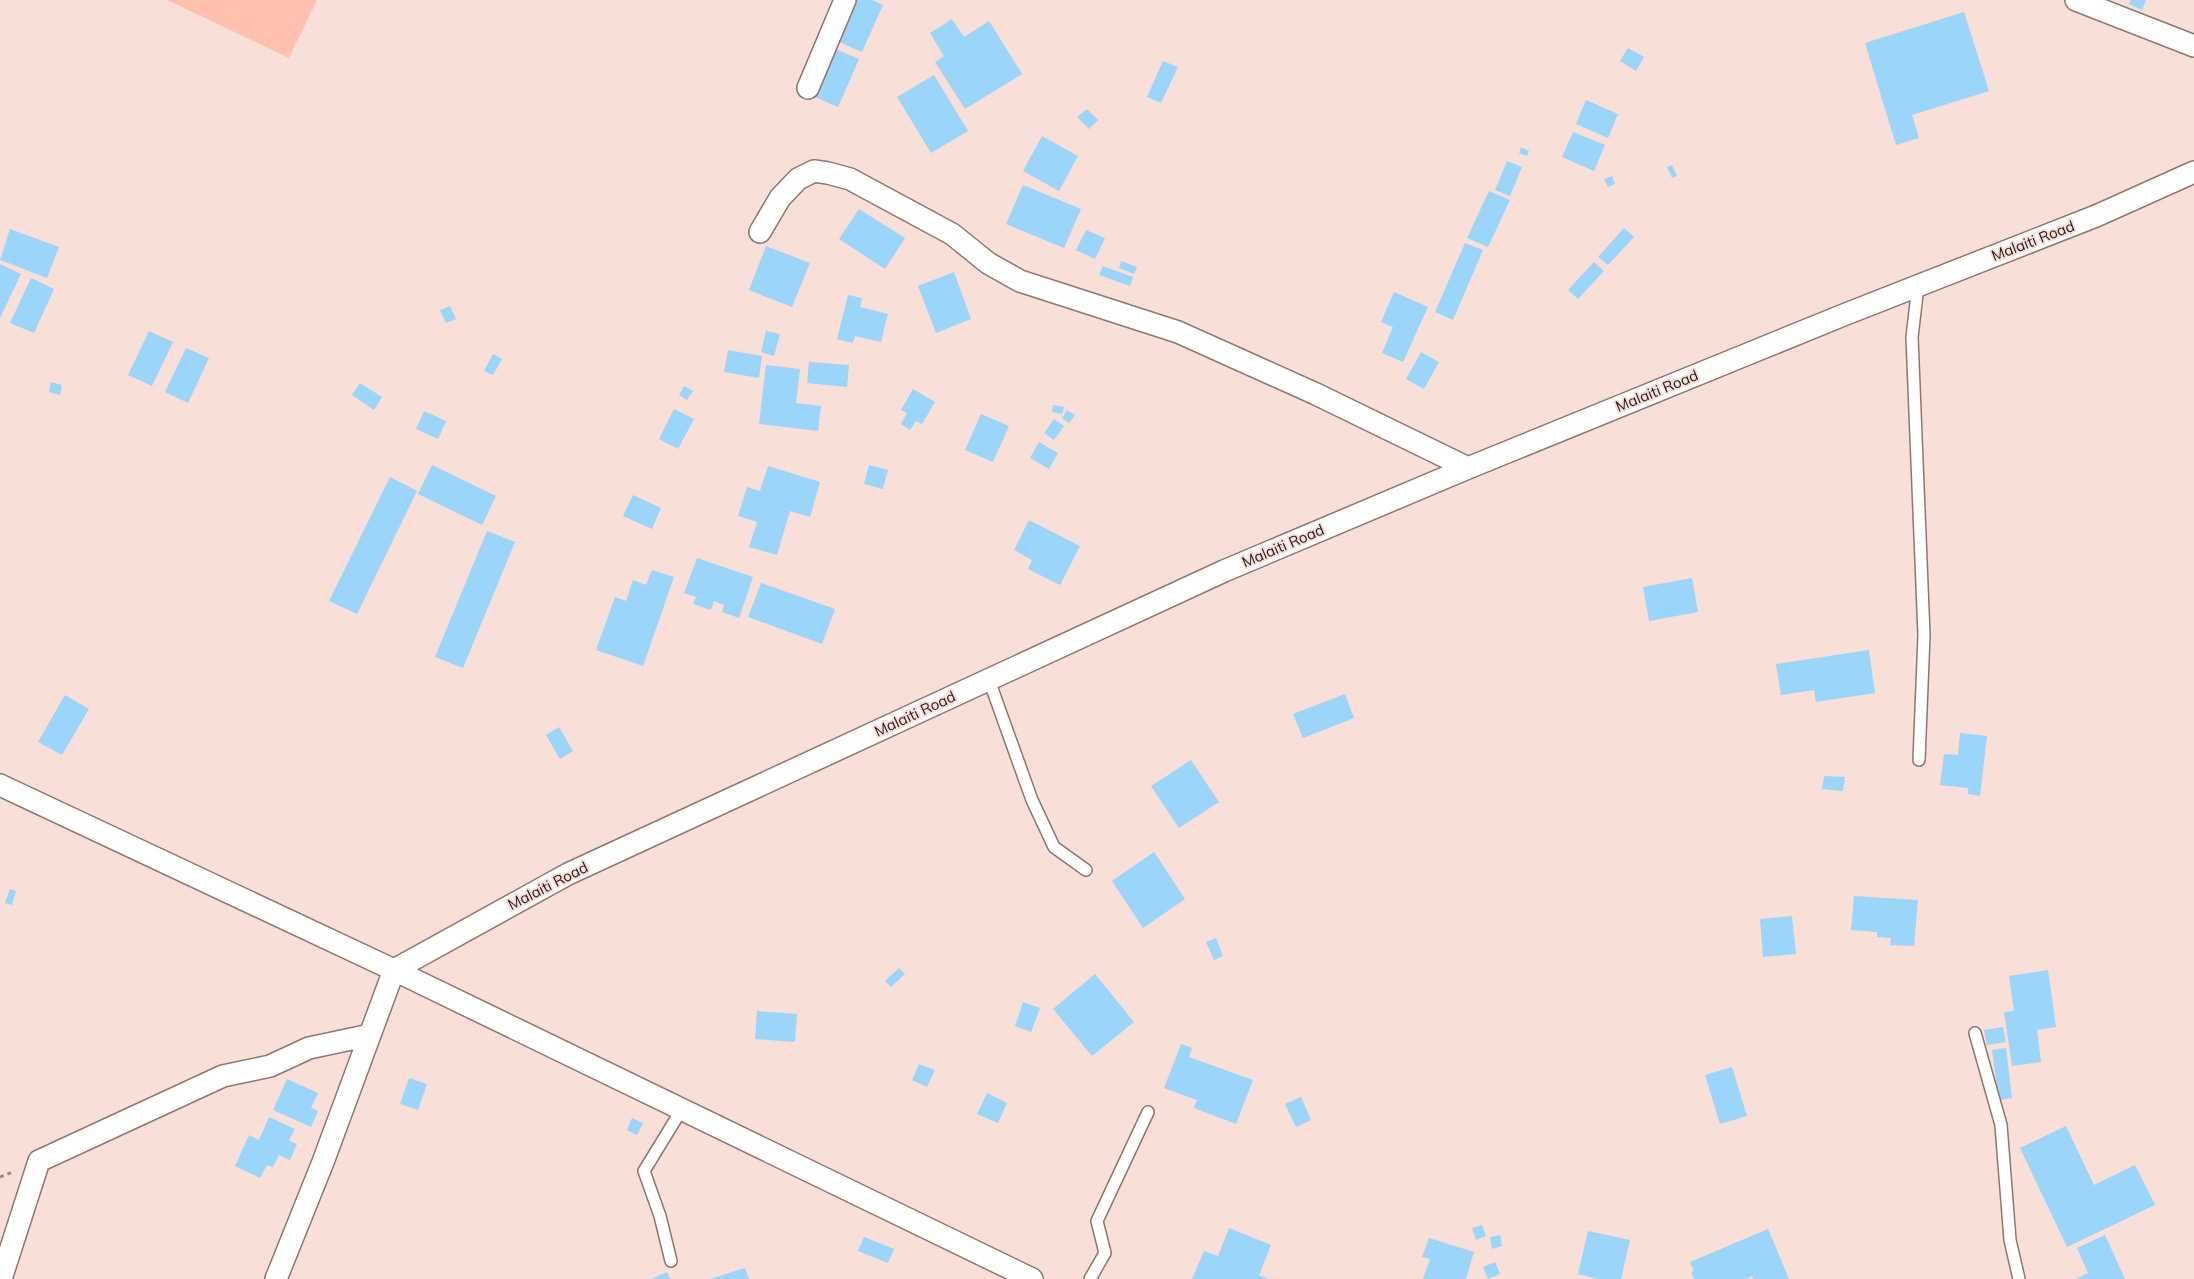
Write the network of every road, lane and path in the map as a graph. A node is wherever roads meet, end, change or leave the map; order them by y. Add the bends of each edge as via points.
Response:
1 (845, 0) edge
2 (2076, 0) edge
3 (2194, 46) edge
4 (808, 88) dead end
5 (2194, 172) edge
6 (760, 232) dead end
7 (1918, 286) junction
8 (1468, 468) junction
9 (988, 680) junction
10 (1919, 760) dead end
11 (0, 785) edge
12 (1086, 870) dead end
13 (394, 970) junction
14 (1975, 1033) dead end
15 (370, 1035) junction
16 (682, 1109) junction
17 (1148, 1112) dead end
18 (671, 1262) dead end
19 (0, 1279) edge
20 (276, 1279) edge
21 (1032, 1279) edge
22 (1090, 1279) edge
23 (2019, 1279) edge

1 - 4 street
2 - 3 street
5 - 7 street, Malaiti Road via 2096,216
6 - 8 street via 780,198 798,179 814,171 850,180 952,234 988,263 1020,282 1178,332
7 - 8 street, Malaiti Road
7 - 10 lane via 1912,337 1924,634
8 - 9 street, Malaiti Road via 1224,571
9 - 12 lane via 1032,800 1054,847
9 - 13 street, Malaiti Road via 568,874
11 - 13 street
13 - 15 street
13 - 16 street
14 - 23 lane via 2001,1125 2010,1240
15 - 19 street via 309,1048 270,1066 223,1076 39,1162
15 - 20 street
16 - 18 lane via 644,1170
16 - 21 street
17 - 22 lane via 1097,1221 1105,1253

